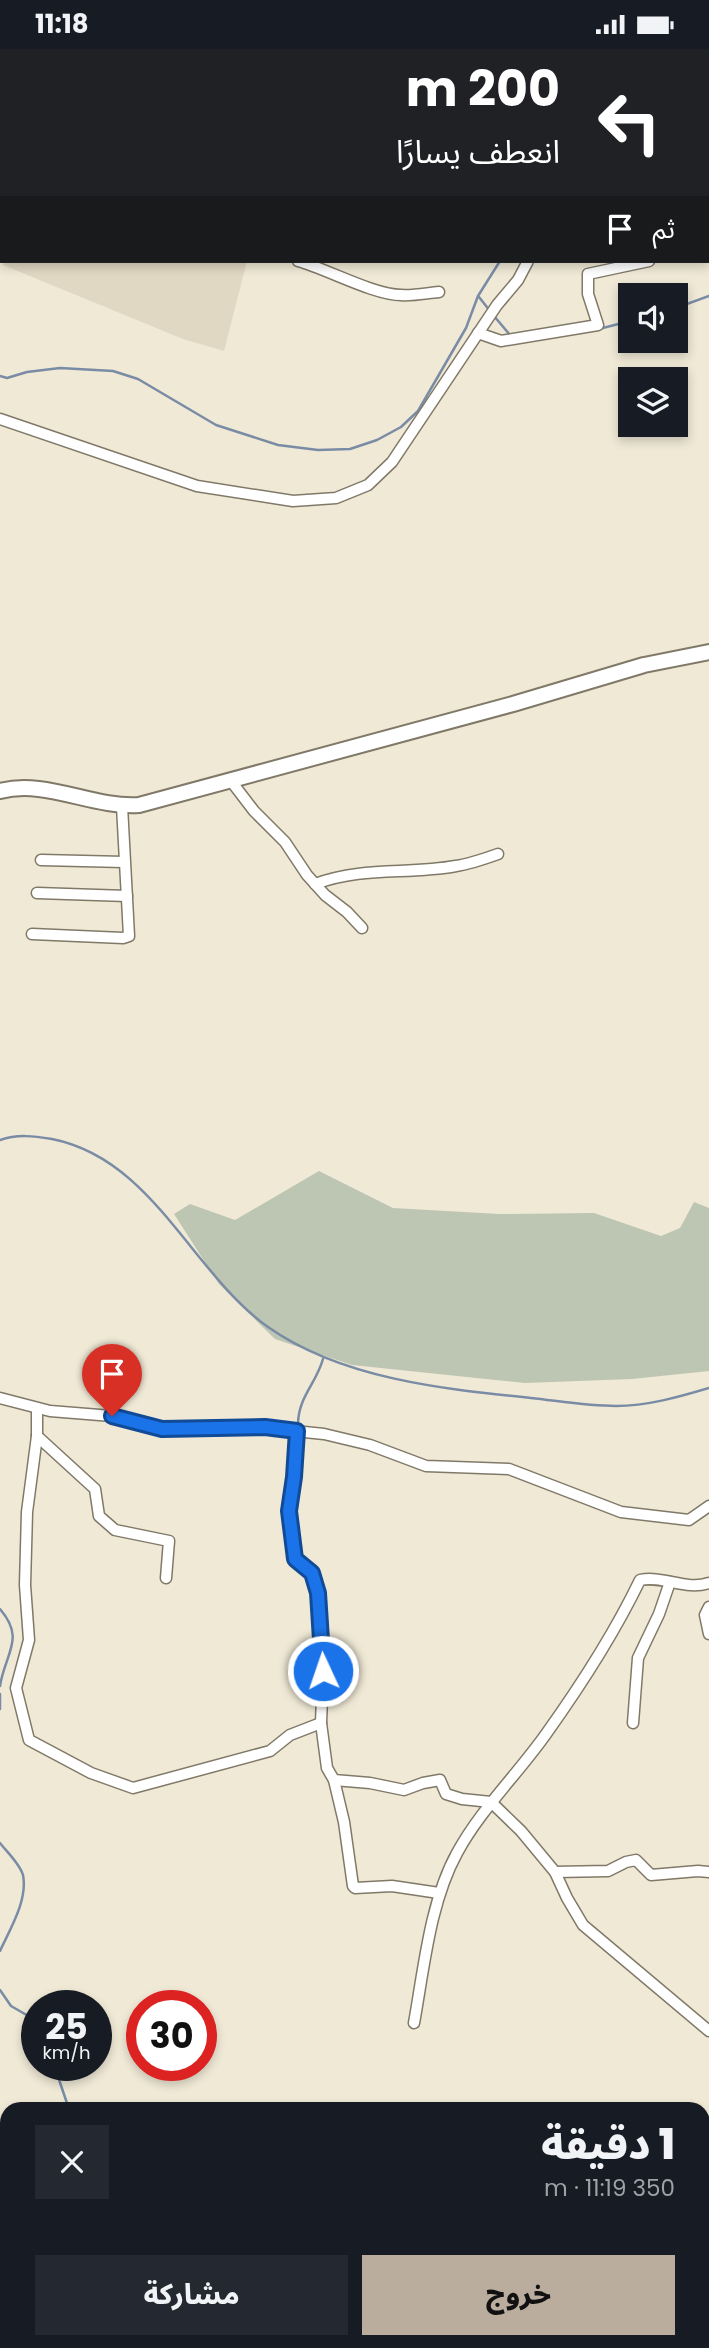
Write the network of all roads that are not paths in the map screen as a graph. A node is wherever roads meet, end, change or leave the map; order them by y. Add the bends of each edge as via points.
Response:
1 (527, 263) edge
2 (640, 263) edge
3 (322, 264) edge
4 (439, 292) dead end
5 (478, 333) junction
6 (0, 419) edge
7 (709, 652) edge
8 (231, 781) junction
9 (0, 791) edge
10 (122, 806) junction
11 (498, 854) dead end
12 (41, 860) dead end
13 (124, 862) junction
14 (315, 884) junction
15 (37, 893) dead end
16 (127, 896) junction
17 (362, 928) dead end
18 (32, 934) dead end
19 (0, 1398) edge
20 (37, 1409) junction
21 (297, 1431) junction
22 (37, 1436) junction
23 (707, 1512) edge
24 (166, 1579) dead end
25 (670, 1581) junction
26 (709, 1583) edge
27 (709, 1607) edge
28 (709, 1634) edge
29 (321, 1723) junction
30 (633, 1723) dead end
31 (334, 1780) junction
32 (491, 1802) junction
33 (555, 1872) junction
34 (709, 1873) edge
35 (439, 1893) junction
36 (414, 2023) dead end
37 (709, 2031) edge

1 - 5 street
2 - 5 street via 588,274 588,294 598,325 502,341
3 - 4 street via 382,293
5 - 6 street via 392,462 368,485 337,498 293,501 197,486
7 - 8 street
8 - 10 street
8 - 14 street
9 - 10 street via 37,789
10 - 13 street
11 - 14 street via 454,866 366,872
12 - 13 street
13 - 16 street
14 - 17 street
15 - 16 street
16 - 18 street via 130,933 126,938
19 - 20 street
20 - 21 street via 112,1416 162,1429 265,1427
20 - 22 street
21 - 23 street via 349,1439 426,1466 509,1469 621,1512 689,1520
21 - 29 street via 289,1511 295,1559 312,1573 318,1593
22 - 24 street via 95,1489 99,1516 115,1529 169,1541
22 - 29 street via 27,1511 29,1640 16,1688 29,1740 133,1789 270,1752 290,1735
25 - 26 street via 698,1586
25 - 30 street via 638,1658
25 - 32 street via 640,1580 587,1674 545,1736
27 - 28 street via 705,1615
29 - 31 street via 327,1769
31 - 32 street via 404,1790 440,1780 446,1794
31 - 35 street via 353,1886
32 - 33 street
32 - 35 street via 456,1854
33 - 34 street via 608,1871 636,1860 651,1874
33 - 37 street via 583,1925
35 - 36 street

